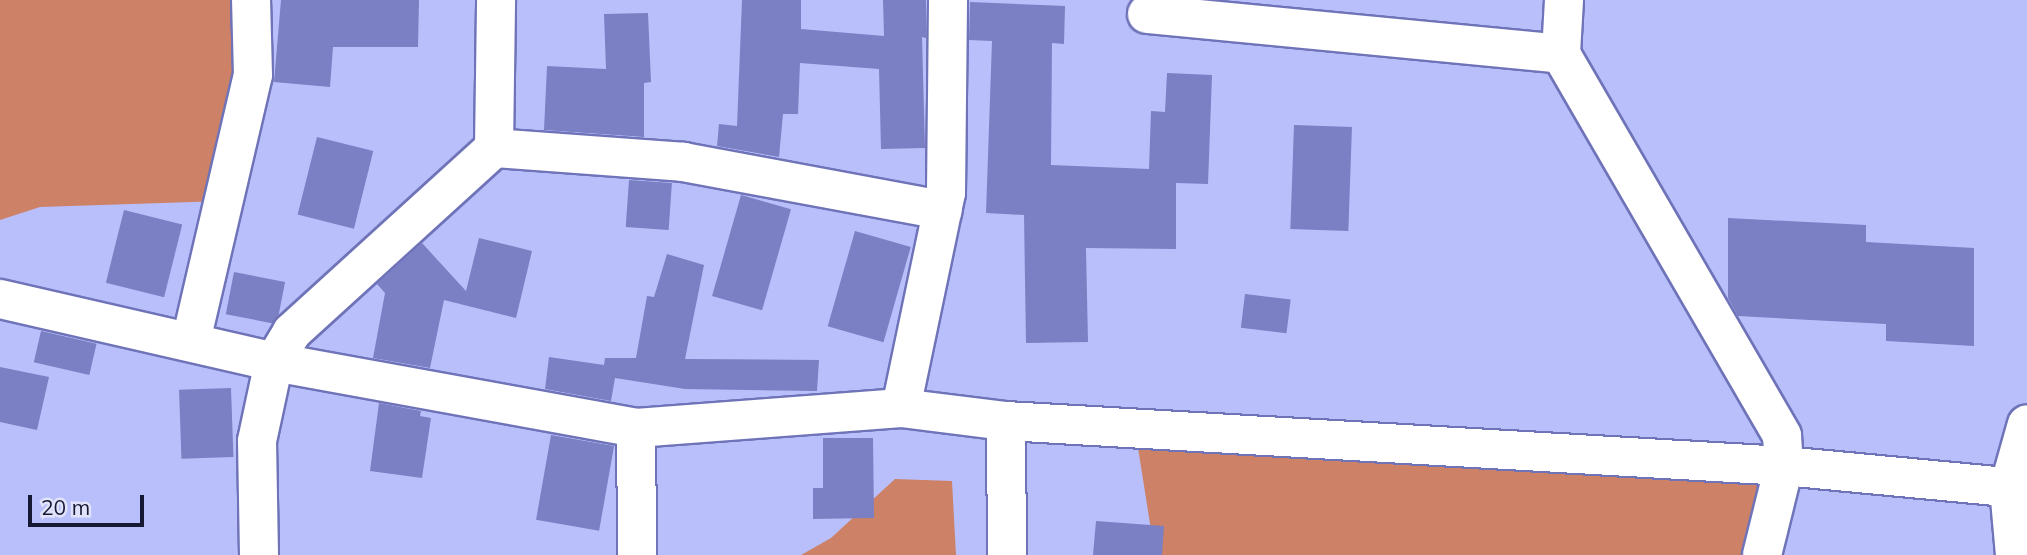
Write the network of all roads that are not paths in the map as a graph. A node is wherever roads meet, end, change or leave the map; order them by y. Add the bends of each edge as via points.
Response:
1 (251, 0) edge
2 (496, 0) edge
3 (948, 0) edge
4 (1564, 0) edge
5 (1147, 14) dead end
6 (1561, 54) junction
7 (494, 148) junction
8 (943, 210) junction
9 (0, 299) edge
10 (191, 341) junction
11 (274, 362) junction
12 (901, 408) junction
13 (1006, 421) junction
14 (2027, 424) edge
15 (636, 428) junction
16 (1784, 466) junction
17 (2018, 489) edge
18 (259, 555) edge
19 (637, 555) edge
20 (1007, 555) edge
21 (1762, 555) edge
22 (2015, 555) edge

1 - 10 street via 253,75
2 - 7 street
3 - 8 street
4 - 6 street
5 - 6 street
6 - 16 street via 1782,436
7 - 8 street via 683,162
7 - 11 street via 292,332
8 - 12 street
9 - 10 street
10 - 11 street
11 - 15 street
11 - 18 street via 257,441
12 - 13 street
12 - 15 street
13 - 16 street
13 - 20 street
14 - 17 street
15 - 19 street
16 - 17 street
16 - 21 street
17 - 22 street

